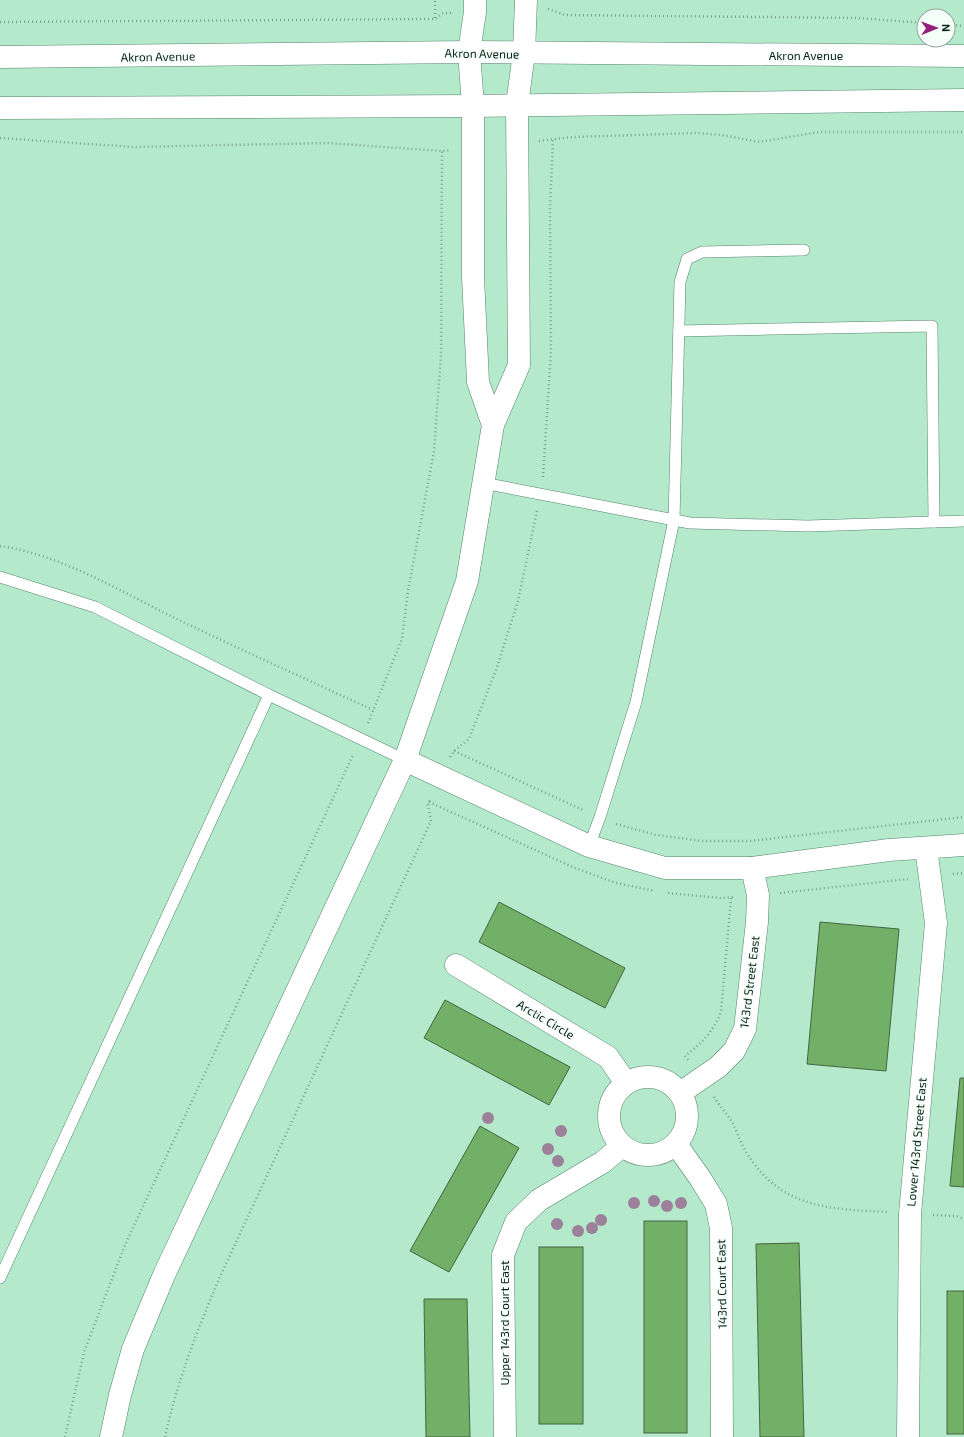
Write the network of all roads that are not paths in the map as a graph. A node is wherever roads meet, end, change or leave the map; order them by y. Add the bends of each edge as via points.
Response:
1 (475, 0) edge
2 (526, 0) edge
3 (469, 52) junction
4 (524, 53) junction
5 (964, 56) edge
6 (0, 57) edge
7 (964, 100) edge
8 (517, 105) junction
9 (473, 106) junction
10 (0, 108) edge
11 (804, 250) dead end
12 (678, 331) junction
13 (492, 425) junction
14 (483, 483) junction
15 (674, 520) junction
16 (964, 521) edge
17 (934, 522) junction
18 (1, 579) edge
19 (269, 695) junction
20 (405, 760) junction
21 (964, 845) edge
22 (589, 846) junction
23 (926, 848) junction
24 (752, 868) junction
25 (456, 965) dead end
26 (626, 1083) junction
27 (680, 1093) junction
28 (676, 1144) junction
29 (622, 1146) junction
30 (0, 1278) edge
31 (111, 1437) edge
32 (505, 1437) edge
33 (722, 1437) edge
34 (908, 1437) edge

1 - 3 street via 476,12
2 - 4 street
3 - 4 street, Akron Avenue
3 - 6 street, Akron Avenue
3 - 9 street
4 - 5 street, Akron Avenue
4 - 8 street
7 - 8 street
8 - 9 street
8 - 13 street via 519,365
9 - 10 street
9 - 13 street via 473,278 478,382
11 - 12 lane via 702,252 687,259 680,282
12 - 15 lane
12 - 17 lane via 932,326
13 - 14 street
14 - 15 lane
14 - 20 street via 467,581
15 - 17 lane via 690,523 808,526
15 - 22 lane via 636,702
16 - 17 lane
18 - 19 lane via 95,608
19 - 20 lane
19 - 30 lane
20 - 22 street
20 - 31 street via 164,1275 133,1349
21 - 23 street
22 - 24 street via 665,868
23 - 24 street via 889,850
23 - 34 street, Lower 143rd Street East via 936,923 910,1214
24 - 27 street, 143rd Street East via 758,895 745,1029 734,1051 718,1067 706,1086
25 - 26 street, Arctic Circle via 608,1057
26 - 27 street via 645,1076 655,1077 674,1085
26 - 29 street via 614,1096 609,1113 614,1136
27 - 28 street via 688,1119 686,1128
28 - 29 street via 668,1150 649,1156 635,1153
28 - 33 street, 143rd Court East via 716,1204 721,1228
29 - 32 street, Upper 143rd Court East via 603,1162 539,1200 516,1222 504,1255

